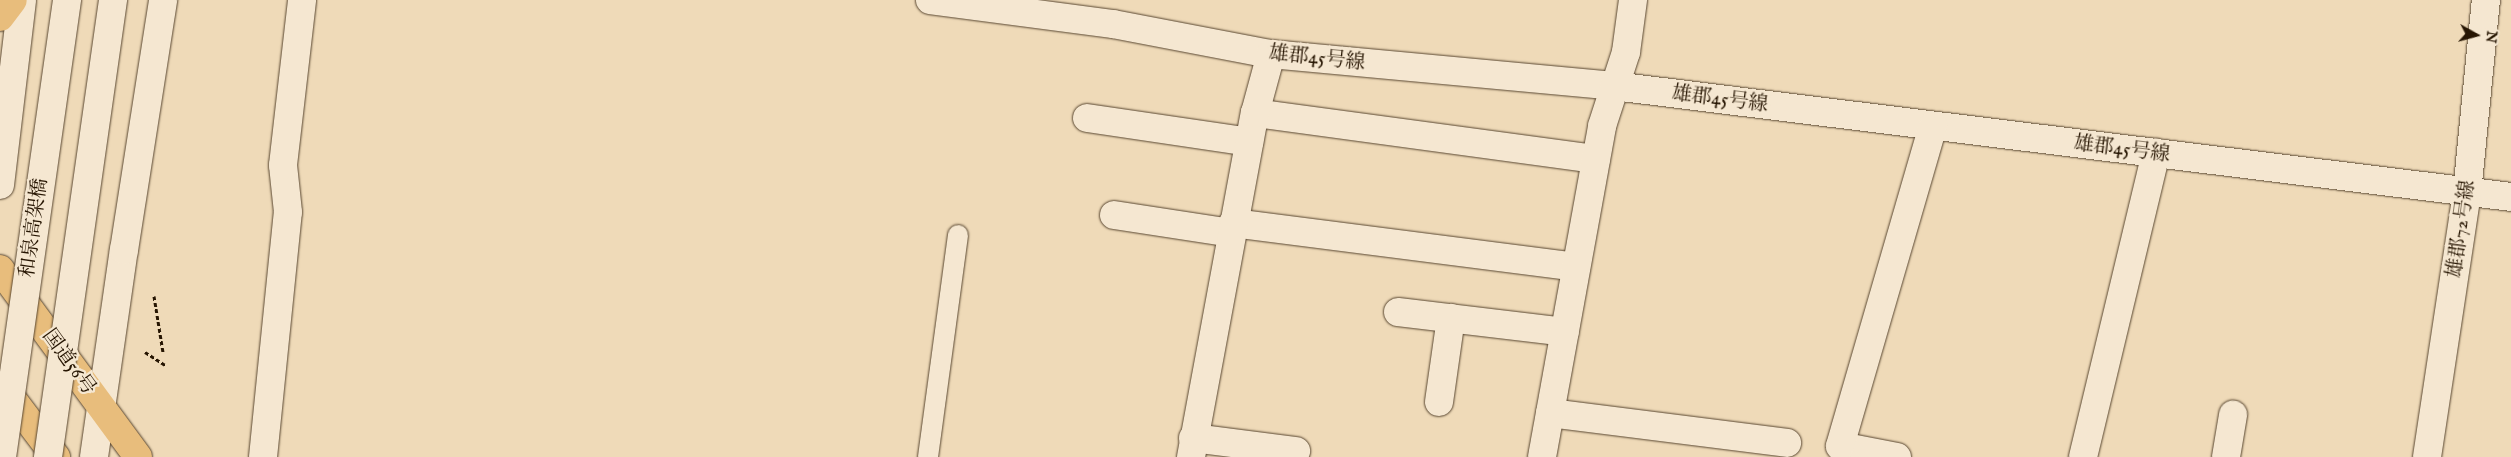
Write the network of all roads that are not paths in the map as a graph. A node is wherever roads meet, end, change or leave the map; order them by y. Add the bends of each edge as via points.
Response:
1 (13, 0) edge
2 (22, 0) edge
3 (67, 0) edge
4 (113, 0) edge
5 (164, 0) edge
6 (302, 0) edge
7 (930, 0) edge
8 (1633, 0) edge
9 (2486, 0) edge
10 (0, 17) edge
11 (1271, 54) junction
12 (1614, 86) junction
13 (1255, 113) junction
14 (1087, 118) dead end
15 (1933, 126) junction
16 (1249, 142) junction
17 (2156, 153) junction
18 (1596, 159) junction
19 (0, 185) edge
20 (2467, 193) junction
21 (2511, 197) edge
22 (1114, 215) dead end
23 (1233, 228) junction
24 (958, 235) dead end
25 (1576, 267) junction
26 (0, 269) edge
27 (1398, 312) dead end
28 (1451, 318) junction
29 (1565, 332) junction
30 (0, 383) edge
31 (1439, 402) dead end
32 (101, 405) junction
33 (1550, 413) junction
34 (2233, 415) dead end
35 (1786, 443) dead end
36 (1192, 448) edge
37 (1296, 451) dead end
38 (2, 457) edge
39 (48, 457) edge
40 (56, 457) edge
41 (94, 457) edge
42 (138, 457) edge
43 (263, 457) edge
44 (928, 457) edge
45 (1542, 457) edge
46 (1897, 457) edge
47 (2084, 457) edge
48 (2226, 457) edge
49 (2427, 457) edge

1 - 10 highway
2 - 19 street
3 - 38 street, 和泉高架橋, bridge
4 - 39 street, bridge
5 - 32 street
6 - 43 street via 283,165 288,212
7 - 11 street, 雄郡45号線 via 1113,24
8 - 12 street via 1626,52
9 - 20 street, 雄郡72号線
11 - 12 street, 雄郡45号線
11 - 13 street
12 - 15 street, 雄郡45号線
12 - 18 street
13 - 16 street
13 - 18 street
14 - 16 street
15 - 17 street, 雄郡45号線
15 - 46 street via 1840,446
16 - 23 street
17 - 20 street, 雄郡45号線
17 - 47 street
18 - 25 street
20 - 21 street, 雄郡45号線
20 - 49 street, 雄郡72号線
22 - 23 street
23 - 25 street
23 - 36 street
24 - 44 lane
25 - 29 street
26 - 32 highway, 国道56号
27 - 28 street
28 - 29 street
28 - 31 street
29 - 33 street
30 - 40 highway
32 - 41 street
32 - 42 highway, 国道56号
33 - 35 street
33 - 45 street
34 - 48 street
36 - 37 street

